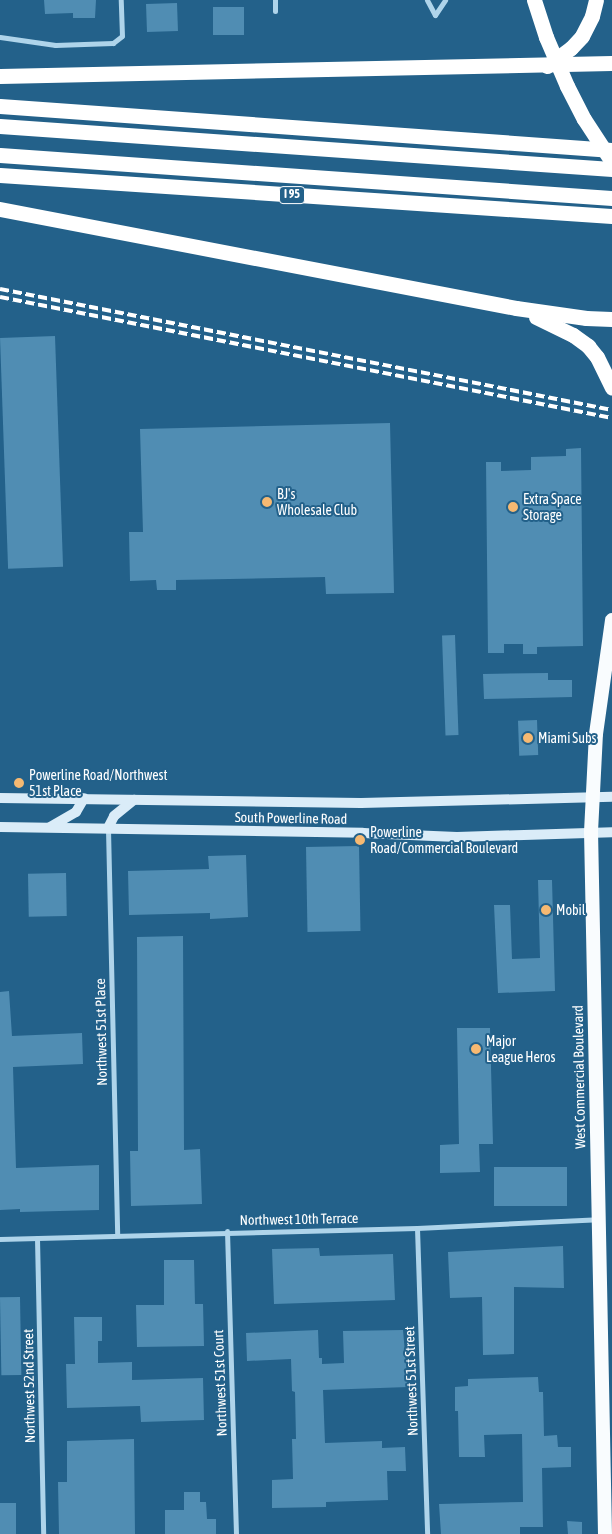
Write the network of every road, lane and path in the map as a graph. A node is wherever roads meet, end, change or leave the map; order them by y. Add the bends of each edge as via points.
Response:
1 (121, 0) edge
2 (275, 0) edge
3 (426, 0) edge
4 (445, 0) edge
5 (534, 0) edge
6 (596, 0) edge
7 (275, 11) dead end
8 (0, 37) edge
9 (612, 64) edge
10 (547, 66) junction
11 (0, 76) edge
12 (0, 106) edge
13 (0, 126) edge
14 (612, 150) edge
15 (0, 155) edge
16 (612, 162) edge
17 (612, 169) edge
18 (0, 175) edge
19 (612, 198) edge
20 (0, 209) edge
21 (612, 216) edge
22 (516, 308) junction
23 (612, 319) edge
24 (612, 388) edge
25 (612, 620) edge
26 (612, 797) edge
27 (0, 798) edge
28 (84, 798) junction
29 (592, 798) junction
30 (134, 800) junction
31 (0, 827) edge
32 (49, 827) junction
33 (108, 828) junction
34 (592, 832) junction
35 (612, 832) edge
36 (598, 1219) junction
37 (417, 1228) junction
38 (227, 1231) junction
39 (117, 1235) junction
40 (37, 1238) junction
41 (0, 1239) edge
42 (601, 1338) junction
43 (612, 1406) edge
44 (43, 1534) edge
45 (236, 1534) edge
46 (427, 1534) edge
47 (606, 1534) edge

1 - 8 street via 122,36 113,43 55,45
2 - 7 street
3 - 4 street via 435,15
5 - 16 highway, bridge via 567,86
6 - 10 highway via 582,36
9 - 10 highway
10 - 11 highway
12 - 14 highway
13 - 17 highway
15 - 19 highway
18 - 21 highway, I 95
20 - 22 highway
22 - 23 highway
22 - 24 highway via 581,340 597,357
25 - 29 highway, West Commercial Boulevard via 602,682
26 - 29 main road, South Powerline Road
27 - 28 main road, South Powerline Road
28 - 30 main road, South Powerline Road
28 - 32 main road via 76,812
29 - 30 main road, South Powerline Road via 361,803
29 - 34 highway, West Commercial Boulevard
30 - 33 main road via 114,816
31 - 32 main road, South Powerline Road
32 - 33 main road, South Powerline Road
33 - 34 main road, South Powerline Road via 457,837
33 - 39 street, Northwest 51st Place
34 - 35 main road, South Powerline Road
34 - 36 highway, West Commercial Boulevard
36 - 37 street, Northwest 10th Terrace
36 - 42 highway, West Commercial Boulevard
37 - 38 street, Northwest 10th Terrace
37 - 46 street, Northwest 51st Street
38 - 39 street, Northwest 10th Terrace
38 - 45 street, Northwest 51st Court
39 - 40 street, Northwest 10th Terrace
40 - 41 street, Northwest 10th Terrace
40 - 44 street, Northwest 52nd Street
42 - 43 highway
42 - 47 highway, West Commercial Boulevard

